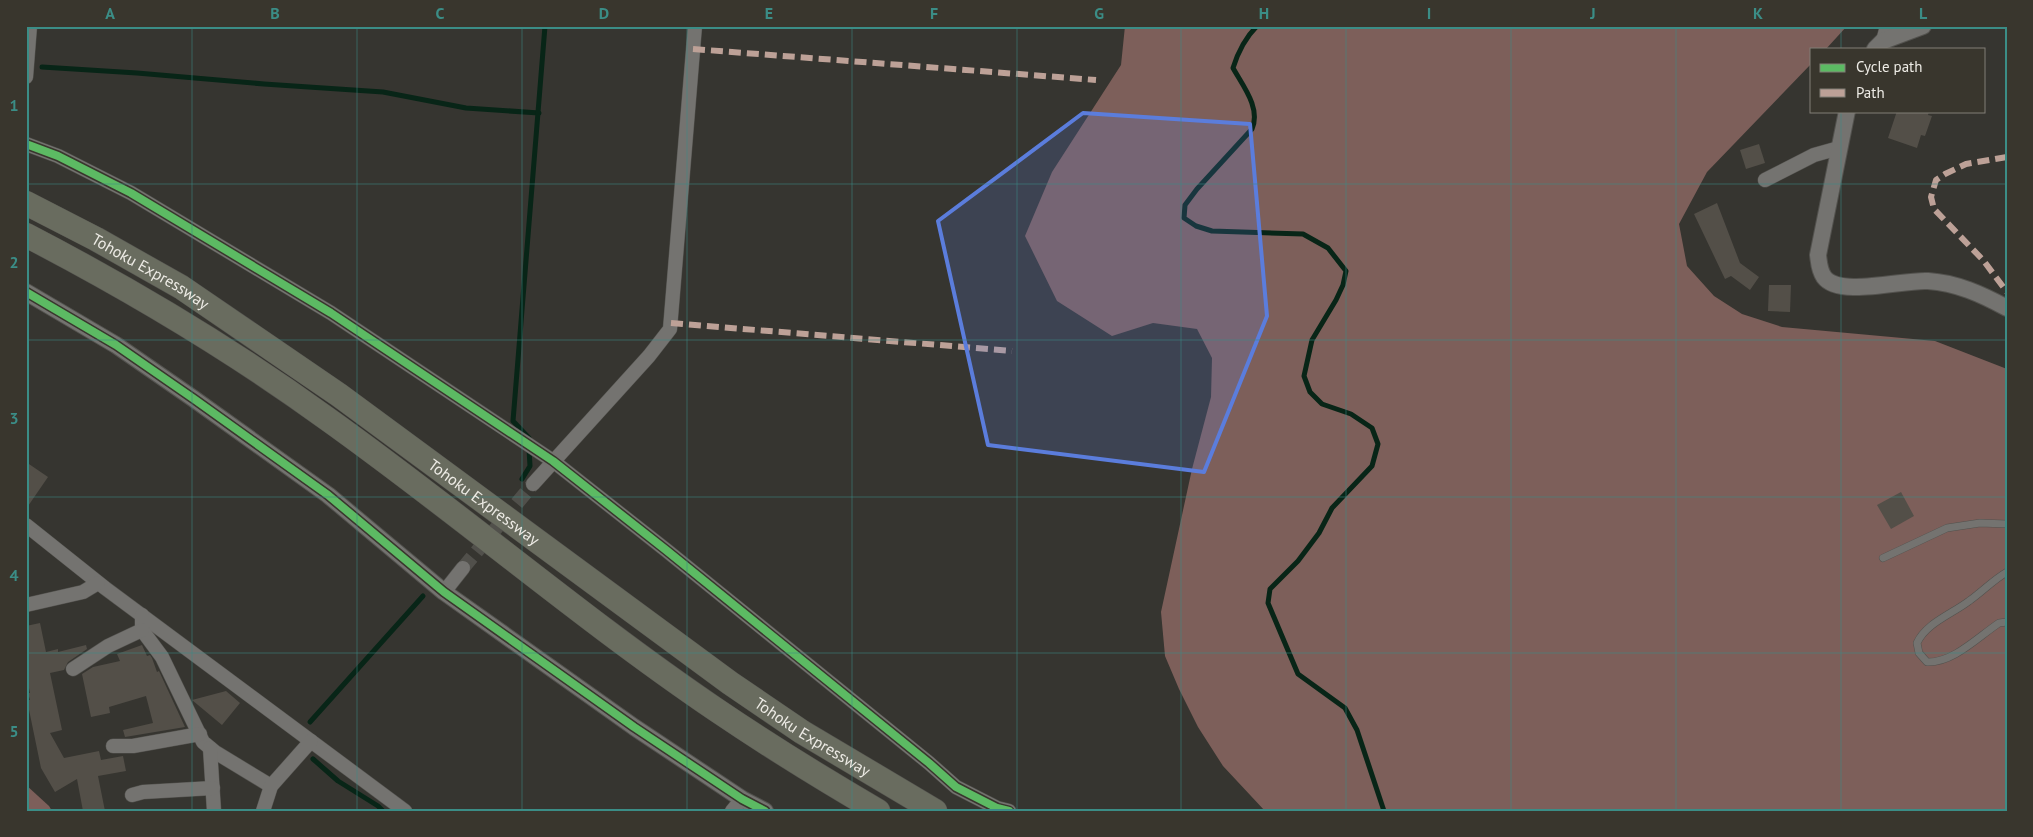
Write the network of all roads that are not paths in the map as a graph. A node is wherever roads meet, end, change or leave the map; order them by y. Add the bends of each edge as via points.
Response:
1 (30, 26) edge
2 (695, 26) edge
3 (1923, 26) edge
4 (1881, 39) edge
5 (26, 77) edge
6 (1847, 112) edge
7 (26, 144) edge
8 (1839, 148) junction
9 (1765, 180) dead end
10 (26, 203) edge
11 (26, 235) edge
12 (26, 292) edge
13 (2007, 308) edge
14 (553, 461) junction
15 (533, 484) tunnel mouth
16 (2007, 524) edge
17 (26, 525) edge
18 (1883, 558) dead end
19 (462, 568) tunnel mouth
20 (2007, 572) edge
21 (98, 583) junction
22 (444, 592) junction
23 (26, 605) edge
24 (142, 615) junction
25 (2007, 622) edge
26 (142, 630) junction
27 (72, 669) dead end
28 (200, 734) junction
29 (311, 741) junction
30 (112, 746) dead end
31 (210, 748) junction
32 (271, 786) junction
33 (213, 788) junction
34 (132, 795) dead end
35 (737, 805) edge
36 (214, 811) edge
37 (263, 811) edge
38 (405, 811) edge
39 (765, 811) edge
40 (878, 811) edge
41 (935, 811) edge
42 (1009, 811) edge

1 - 5 street
2 - 14 street via 670,329
3 - 4 street
6 - 8 street
7 - 14 street via 58,156 131,193 331,313
8 - 9 street via 1814,155
8 - 13 street via 1818,255 1819,266 1830,282 1865,287 1926,280 1972,289
10 - 41 highway, Tohoku Expressway via 96,238 181,287 339,395 730,683 802,732
11 - 40 highway, Tohoku Expressway via 165,311 251,366 326,418 715,709
12 - 22 street via 116,345 202,404 328,496
14 - 15 street
14 - 42 street via 956,788
16 - 18 lane via 1980,523 1947,528
17 - 21 street
19 - 22 street
20 - 25 lane via 1925,630 1917,643 1919,653 1927,662 1949,658 1986,631
21 - 23 street via 83,592
21 - 24 street
22 - 35 street via 634,727
24 - 26 street
24 - 29 street
26 - 27 street via 108,646
26 - 28 street via 162,657
28 - 30 street via 133,746
28 - 31 street
29 - 32 street
29 - 38 street
31 - 32 street
31 - 33 street
32 - 37 street
33 - 34 street
33 - 36 street
35 - 39 street

